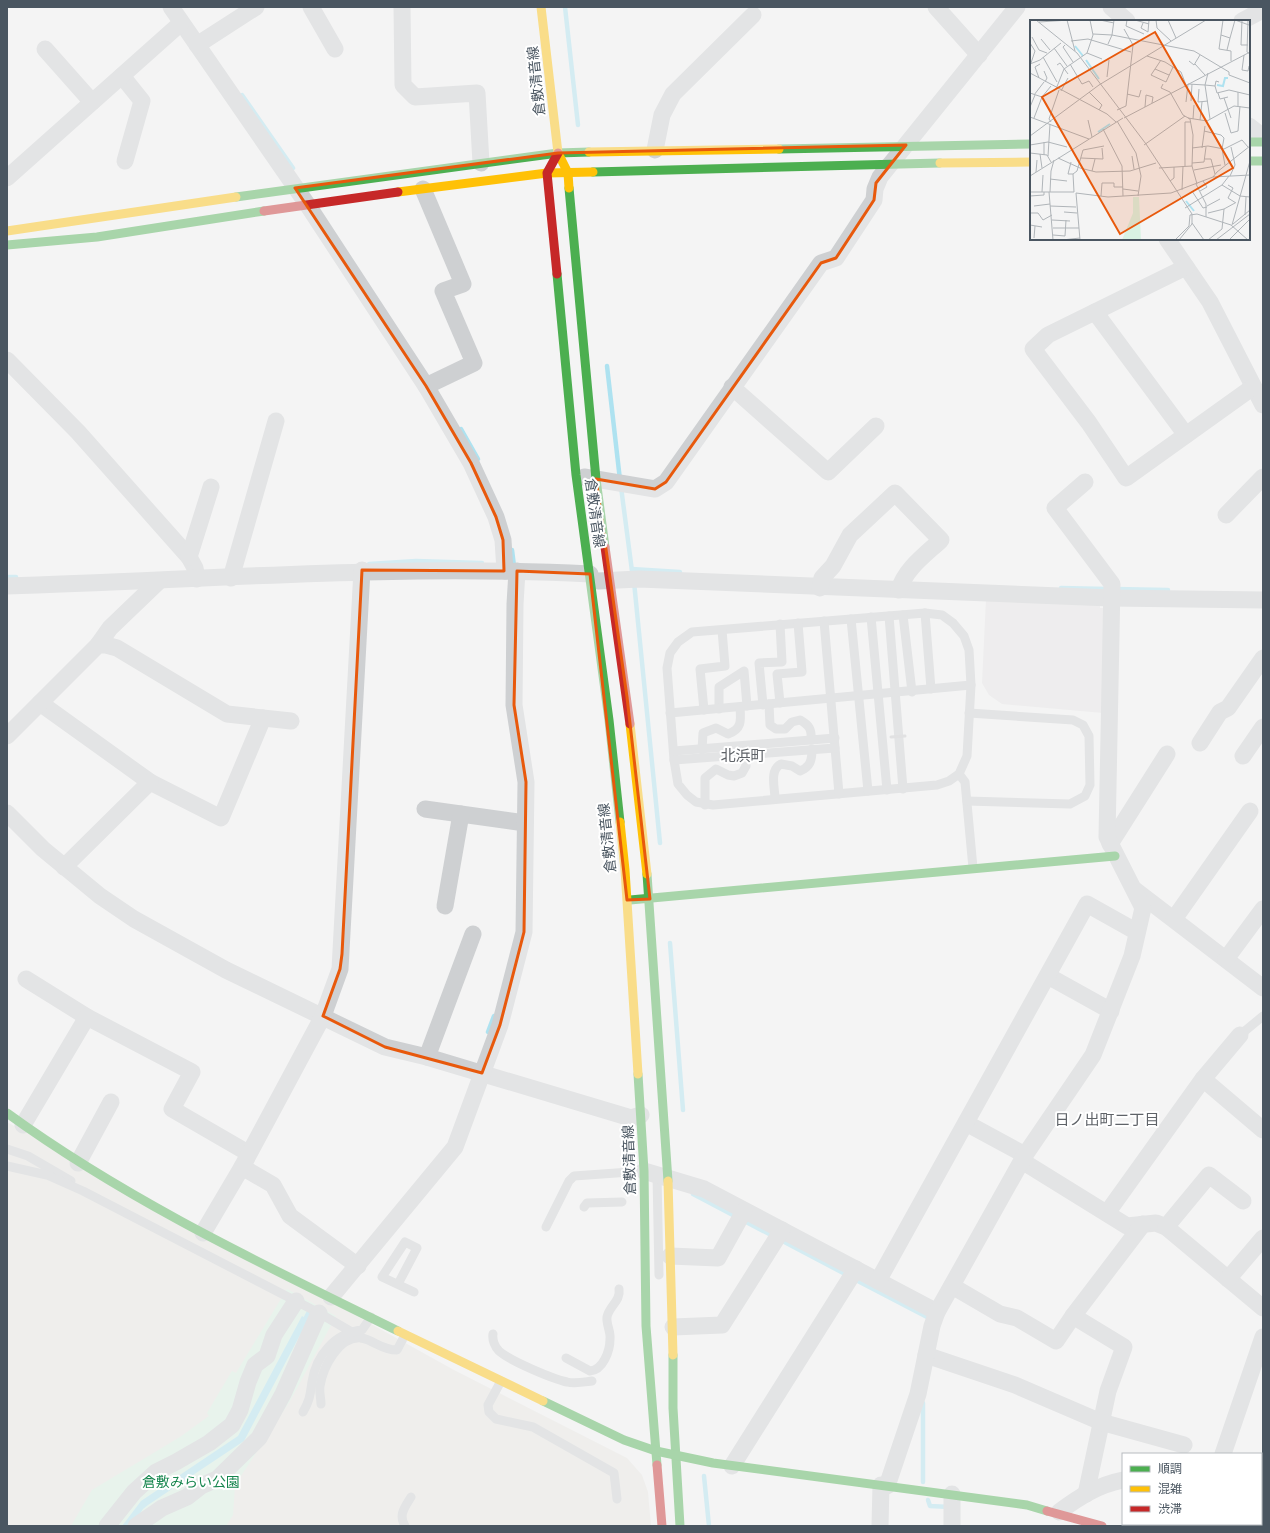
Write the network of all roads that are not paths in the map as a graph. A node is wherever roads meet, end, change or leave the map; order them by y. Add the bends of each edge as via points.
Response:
1 (171, 7) edge
2 (256, 7) edge
3 (311, 7) edge
4 (402, 7) edge
5 (541, 7) edge
6 (936, 7) edge
7 (1018, 7) edge
8 (1111, 7) edge
9 (1256, 7) edge
10 (753, 15) dead end
11 (1126, 20) edge
12 (1244, 20) edge
13 (182, 23) junction
14 (197, 45) junction
15 (45, 49) dead end
16 (335, 49) dead end
17 (979, 55) junction
18 (122, 76) junction
19 (92, 102) junction
20 (1250, 127) edge
21 (1263, 137) edge
22 (1250, 142) edge
23 (1263, 142) edge
24 (1030, 144) edge
25 (906, 145) junction
26 (654, 150) junction
27 (558, 153) junction
28 (125, 161) dead end
29 (1250, 161) edge
30 (1263, 161) edge
31 (1030, 162) edge
32 (481, 163) junction
33 (891, 164) junction
34 (547, 173) junction
35 (568, 173) junction
36 (7, 178) edge
37 (296, 188) junction
38 (423, 189) junction
39 (307, 204) junction
40 (7, 231) edge
41 (1168, 240) edge
42 (7, 245) edge
43 (1186, 267) junction
44 (1096, 312) junction
45 (7, 360) edge
46 (426, 386) junction
47 (732, 387) junction
48 (1253, 387) junction
49 (1263, 405) edge
50 (276, 421) dead end
51 (876, 426) dead end
52 (1186, 435) junction
53 (576, 475) junction
54 (1263, 477) edge
55 (596, 479) junction
56 (1085, 482) dead end
57 (211, 487) dead end
58 (1226, 516) dead end
59 (508, 567) junction
60 (195, 570) junction
61 (362, 570) junction
62 (232, 571) junction
63 (590, 577) junction
64 (609, 580) junction
65 (159, 581) junction
66 (821, 583) junction
67 (7, 586) edge
68 (900, 586) junction
69 (1111, 592) junction
70 (1263, 600) edge
71 (925, 613) junction
72 (903, 615) junction
73 (889, 616) junction
74 (871, 617) junction
75 (851, 619) junction
76 (824, 621) junction
77 (798, 623) junction
78 (780, 624) junction
79 (722, 630) junction
80 (98, 646) junction
81 (1263, 658) edge
82 (971, 685) junction
83 (931, 689) junction
84 (912, 692) junction
85 (895, 694) junction
86 (879, 695) junction
87 (858, 696) junction
88 (831, 699) junction
89 (40, 703) junction
90 (780, 703) junction
91 (766, 704) junction
92 (744, 707) junction
93 (720, 709) junction
94 (704, 710) junction
95 (670, 713) junction
96 (969, 714) junction
97 (263, 718) junction
98 (291, 721) dead end
99 (1263, 727) edge
100 (7, 736) edge
101 (835, 738) junction
102 (812, 740) junction
103 (1200, 743) dead end
104 (835, 748) junction
105 (812, 749) junction
106 (702, 750) junction
107 (1167, 754) dead end
108 (674, 756) junction
109 (745, 756) junction
110 (1243, 756) dead end
111 (959, 774) junction
112 (150, 782) junction
113 (903, 789) junction
114 (887, 790) junction
115 (868, 791) junction
116 (839, 794) junction
117 (775, 799) junction
118 (967, 801) junction
119 (705, 805) junction
120 (425, 809) dead end
121 (1250, 811) dead end
122 (7, 812) edge
123 (461, 814) junction
124 (525, 823) junction
125 (1112, 850) junction
126 (64, 867) junction
127 (973, 868) junction
128 (1132, 887) junction
129 (650, 899) junction
130 (628, 900) junction
131 (445, 906) dead end
132 (1263, 909) edge
133 (1174, 919) junction
134 (1137, 932) junction
135 (473, 934) dead end
136 (1226, 959) junction
137 (1048, 976) junction
138 (26, 979) dead end
139 (1263, 988) edge
140 (1111, 1011) junction
141 (323, 1016) junction
142 (1263, 1016) edge
143 (87, 1017) junction
144 (1240, 1035) joint
145 (427, 1057) junction
146 (482, 1074) junction
147 (1203, 1080) junction
148 (111, 1102) dead end
149 (7, 1113) edge
150 (641, 1115) junction
151 (966, 1123) junction
152 (23, 1125) junction
153 (1263, 1130) edge
154 (7, 1149) edge
155 (1024, 1158) junction
156 (245, 1160) junction
157 (78, 1163) junction
158 (7, 1166) edge
159 (656, 1175) junction
160 (83, 1191) junction
161 (1243, 1201) dead end
162 (622, 1202) dead end
163 (584, 1207) dead end
164 (1107, 1213) junction
165 (741, 1216) junction
166 (1143, 1224) junction
167 (546, 1227) dead end
168 (1166, 1227) junction
169 (203, 1233) junction
170 (779, 1236) junction
171 (1263, 1238) edge
172 (670, 1256) junction
173 (358, 1266) junction
174 (659, 1275) dead end
175 (853, 1275) junction
176 (1228, 1279) junction
177 (878, 1281) junction
178 (398, 1284) junction
179 (952, 1286) junction
180 (619, 1289) dead end
181 (414, 1292) dead end
182 (331, 1297) junction
183 (300, 1304) junction
184 (1263, 1308) edge
185 (937, 1312) junction
186 (319, 1313) junction
187 (1073, 1316) junction
188 (371, 1318) junction
189 (673, 1327) junction
190 (351, 1331) junction
191 (493, 1334) dead end
192 (405, 1335) junction
193 (1263, 1337) edge
194 (362, 1338) junction
195 (930, 1356) junction
196 (566, 1358) dead end
197 (502, 1381) junction
198 (592, 1381) dead end
199 (321, 1404) dead end
200 (303, 1412) dead end
201 (1101, 1422) junction
202 (1184, 1445) dead end
203 (656, 1451) junction
204 (1223, 1453) edge
205 (675, 1456) junction
206 (732, 1466) junction
207 (1122, 1480) edge
208 (884, 1485) junction
209 (1086, 1494) junction
210 (411, 1497) dead end
211 (617, 1499) dead end
212 (952, 1508) edge
213 (1059, 1512) junction
214 (107, 1526) edge
215 (136, 1526) edge
216 (405, 1526) edge
217 (662, 1526) edge
218 (680, 1526) edge
219 (880, 1526) edge
220 (1102, 1526) edge

1 - 13 street
2 - 14 street
3 - 16 street
4 - 32 street via 403,85 415,97 477,93
5 - 27 street, 倉敷清音線
6 - 17 street
7 - 17 street
8 - 11 street
9 - 12 street via 1259,12
10 - 26 street via 673,94 662,115
13 - 14 street
13 - 18 street
14 - 37 street
15 - 19 street
17 - 25 street
18 - 19 street
18 - 28 street via 142,101
19 - 36 street
20 - 21 street
22 - 23 street
24 - 25 street
25 - 26 street
25 - 33 street
26 - 27 street
27 - 32 street
27 - 34 street
27 - 35 street, 倉敷清音線
29 - 30 street
31 - 33 street
32 - 37 street
33 - 35 street
33 - 47 street via 876,183 874,200 836,258 821,263
34 - 35 street
34 - 38 street
34 - 53 street, 倉敷清音線
35 - 55 street, 倉敷清音線
37 - 39 street
37 - 40 street
38 - 39 street
38 - 46 street via 463,284 443,291 474,363
39 - 42 street via 96,236
39 - 46 street
41 - 43 street
43 - 44 street
43 - 48 street via 1210,302
44 - 52 street
44 - 52 street via 1048,335 1033,349 1089,422 1126,478
45 - 60 street via 78,432
46 - 59 street via 487,495 503,540
47 - 51 street via 828,472
47 - 55 street via 666,482 655,490
48 - 49 street
48 - 52 street
50 - 62 street
53 - 55 street
53 - 63 street, 倉敷清音線
54 - 58 street
55 - 64 street, 倉敷清音線
56 - 69 street via 1055,508 1112,584
57 - 60 street
59 - 61 street
59 - 63 street
59 - 124 street via 514,604 514,705 526,782
60 - 62 street
60 - 65 street
61 - 62 street
61 - 141 street via 342,954 340,969
63 - 64 street
63 - 130 street, 倉敷清音線 via 609,720
64 - 66 street
64 - 129 street, 倉敷清音線 via 627,697
65 - 67 street
65 - 80 street via 110,628
66 - 68 street
66 - 68 street via 850,535 895,493 941,540 910,570
68 - 69 street
69 - 70 street
69 - 125 street via 1106,799 1107,837
71 - 72 lane
71 - 82 lane via 942,615 964,636 969,650
71 - 83 lane
72 - 73 lane
72 - 84 lane
73 - 74 lane
73 - 85 lane
74 - 75 lane
74 - 86 lane
75 - 76 lane
75 - 87 lane
76 - 77 lane
76 - 88 lane
77 - 78 lane
77 - 90 lane via 802,672 777,674
78 - 79 lane
78 - 91 lane via 782,662 759,663
79 - 94 lane via 725,666 700,668
79 - 95 lane via 692,632 678,642 670,653 667,668
80 - 89 street
80 - 97 street via 117,648 227,714
81 - 103 street via 1228,708 1220,712
82 - 83 lane
82 - 96 lane
83 - 84 lane
84 - 85 lane
85 - 86 lane
85 - 113 lane
86 - 87 lane
86 - 114 lane
87 - 88 lane
87 - 115 lane
88 - 90 lane
88 - 101 lane
89 - 100 street
89 - 112 street
90 - 91 lane
91 - 92 lane
91 - 102 lane via 770,725 776,729 785,729 792,722 800,720 808,724
92 - 93 lane
92 - 93 lane via 744,672 719,687
92 - 106 lane via 737,731 728,734 716,728 703,733
93 - 94 lane
94 - 95 lane
95 - 108 lane
96 - 111 lane via 967,756
96 - 118 lane via 1073,720 1083,725 1089,736 1090,785 1085,796 1070,804
97 - 98 street
97 - 112 street via 221,818
99 - 110 street
101 - 102 lane
101 - 104 lane
102 - 106 lane
104 - 105 lane
104 - 116 lane
105 - 109 lane
105 - 117 lane via 812,759 807,768 800,771 792,766 776,766
106 - 108 lane
107 - 125 street
108 - 109 lane
108 - 119 lane via 678,784 687,795
109 - 119 lane via 746,766 742,773 734,776 716,769 705,778
111 - 113 lane via 937,785
111 - 118 lane via 965,782
112 - 126 street
113 - 114 lane
114 - 115 lane
115 - 116 lane
116 - 117 lane
117 - 119 lane
118 - 127 lane
120 - 123 street
121 - 133 street
122 - 126 street
123 - 124 street
123 - 131 street
124 - 146 street via 524,932 500,1024
125 - 127 street
125 - 128 street
126 - 141 street via 134,919 226,970
127 - 129 street
128 - 133 street
128 - 134 street via 1143,908
129 - 130 street
129 - 159 street, 倉敷清音線
130 - 150 street, 倉敷清音線
132 - 136 street
133 - 136 street
134 - 137 street via 1088,904
134 - 140 street via 1132,956
135 - 145 street
136 - 139 street
137 - 140 street
137 - 151 street
138 - 143 street
140 - 155 street via 1093,1055
141 - 145 street via 385,1047
141 - 156 street
142 - 144 lane
143 - 152 street
143 - 156 street via 192,1072 172,1109
144 - 147 street
145 - 146 street
146 - 150 street via 631,1118
146 - 173 street via 455,1147
147 - 153 street
147 - 164 street
148 - 157 street
149 - 152 street
150 - 159 street, 倉敷清音線
151 - 155 street
151 - 177 street
152 - 157 street
154 - 160 lane via 28,1156 62,1175
155 - 164 street
155 - 179 street
156 - 169 street
156 - 173 street via 273,1185 290,1216
157 - 169 street
158 - 160 lane via 48,1175
159 - 165 street via 704,1189
159 - 167 lane via 574,1176
159 - 172 street, 倉敷清音線
159 - 174 lane
159 - 203 street, 倉敷清音線 via 646,1326
160 - 183 lane
161 - 168 street via 1208,1175
162 - 163 lane via 593,1202
164 - 166 street via 1127,1226
165 - 170 street
165 - 172 street via 718,1258
166 - 168 street via 1156,1223
166 - 187 street
168 - 176 street
169 - 182 street
170 - 175 street
170 - 189 street via 722,1325
171 - 176 street
172 - 189 street, 倉敷清音線
173 - 182 street
175 - 177 street
175 - 206 street
176 - 184 street
177 - 185 street
178 - 178 lane via 382,1277 405,1242 417,1248
178 - 181 lane
179 - 185 street
179 - 187 street via 1000,1314 1017,1318 1056,1341
180 - 196 lane via 620,1296 607,1317 609,1348 599,1367 590,1371
182 - 188 street
183 - 186 lane
183 - 214 street via 274,1334 266,1356 255,1365 240,1410 232,1425 176,1462 156,1472 134,1492
185 - 195 street via 932,1326
186 - 190 lane
186 - 215 street via 283,1394 259,1438 217,1479 162,1508
187 - 201 street via 1124,1347 1108,1392
188 - 190 lane via 362,1330
188 - 192 street
189 - 205 street, 倉敷清音線
190 - 194 lane
190 - 200 lane via 327,1348 315,1370 310,1400
191 - 198 lane via 498,1350 519,1362 570,1383
192 - 194 lane via 397,1350 387,1350
192 - 197 street
193 - 204 street
194 - 199 lane via 340,1346 332,1356 322,1377
195 - 201 street via 1015,1385
195 - 208 street
197 - 203 street via 624,1440
197 - 211 lane via 488,1405 489,1412 496,1419 533,1427 614,1473
201 - 202 street
201 - 209 street
203 - 205 street
203 - 217 street, 倉敷清音線
205 - 206 street
205 - 218 street, 倉敷清音線
206 - 208 street
207 - 209 street via 1100,1486
208 - 212 street
208 - 219 street
209 - 213 street
210 - 216 lane via 402,1514 401,1520
212 - 213 street via 1027,1505
213 - 220 street

